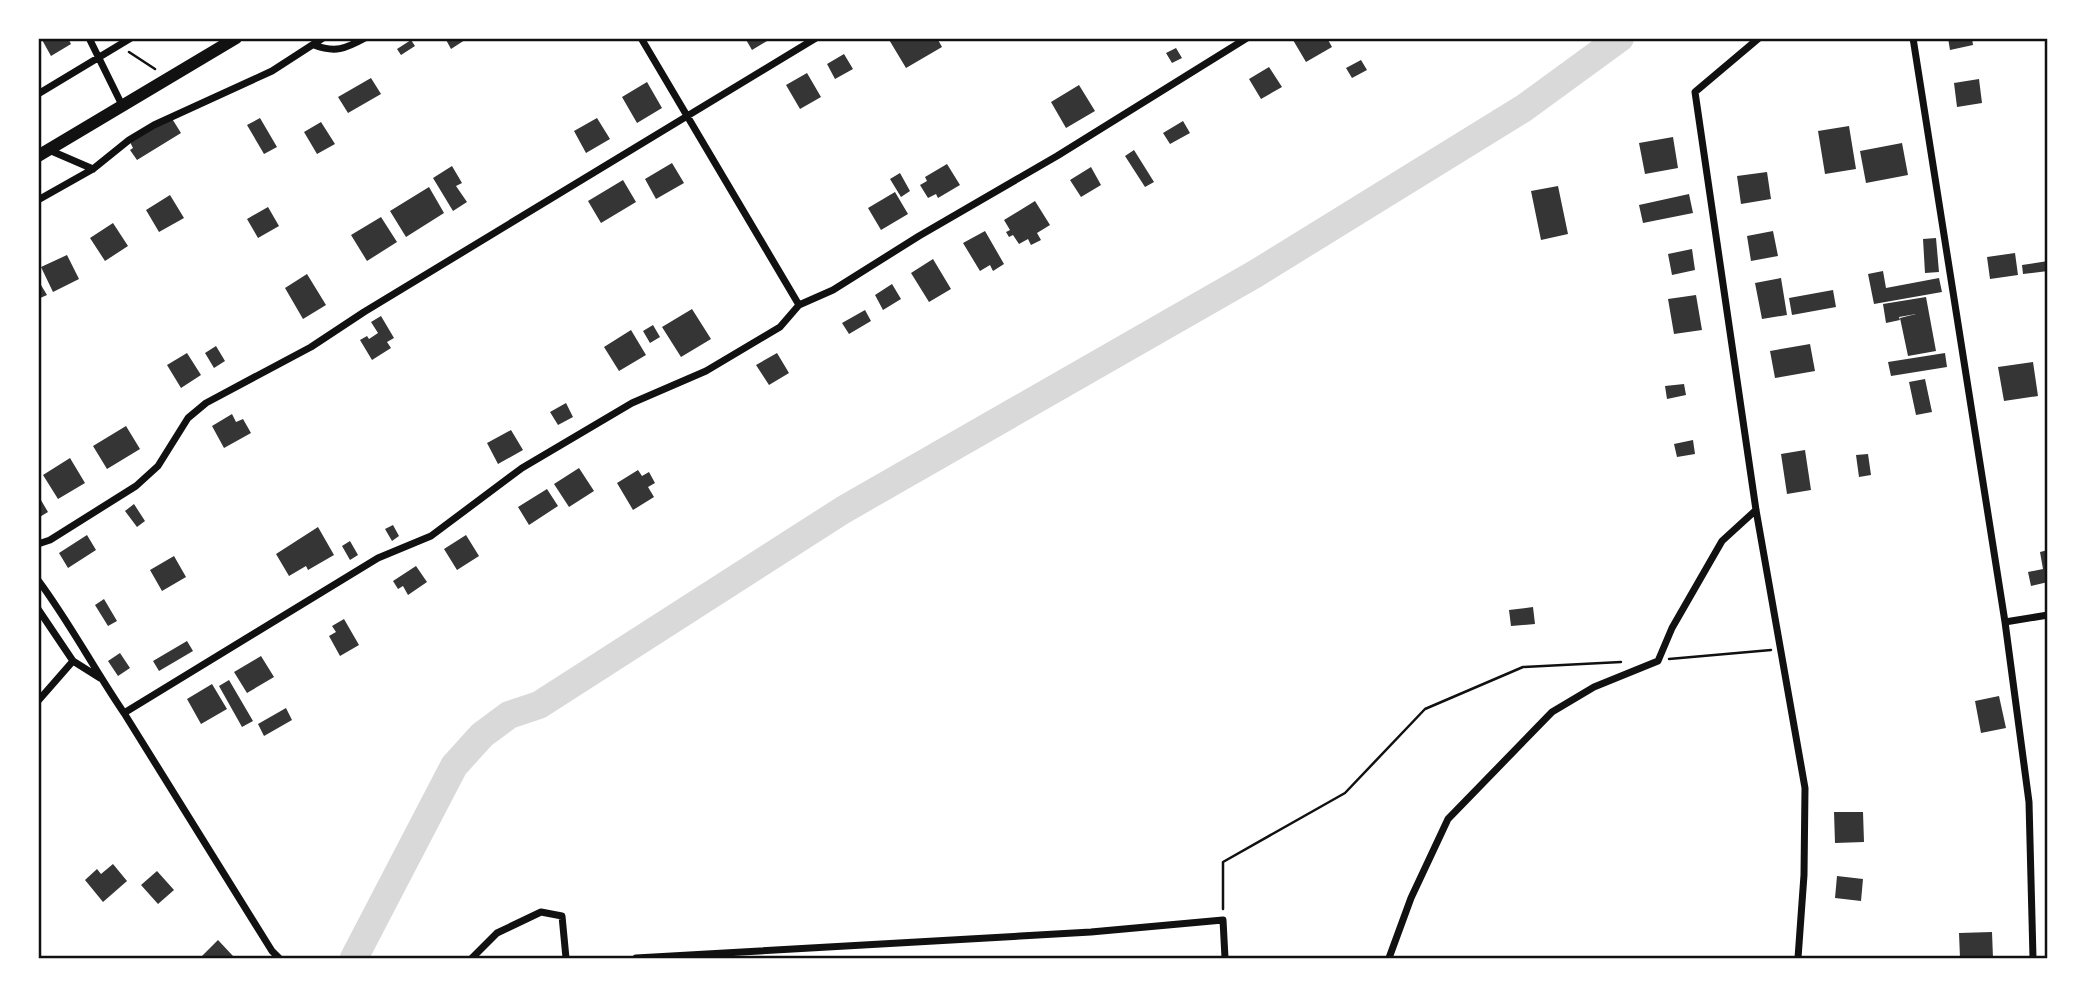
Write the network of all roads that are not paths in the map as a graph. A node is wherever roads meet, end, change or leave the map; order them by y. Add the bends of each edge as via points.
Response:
1 (89, 38) edge
2 (131, 38) edge
3 (236, 38) edge
4 (323, 38) edge
5 (365, 38) edge
6 (641, 38) edge
7 (816, 38) edge
8 (1247, 38) edge
9 (1759, 38) edge
10 (1913, 38) edge
11 (314, 44) junction
12 (99, 57) junction
13 (38, 94) edge
14 (122, 105) junction
15 (688, 118) junction
16 (44, 153) edge
17 (93, 169) junction
18 (38, 200) edge
19 (799, 305) junction
20 (1756, 510) junction
21 (38, 544) edge
22 (38, 580) edge
23 (38, 609) edge
24 (2048, 615) edge
25 (2004, 622) junction
26 (72, 661) junction
27 (100, 678) junction
28 (38, 701) edge
29 (124, 713) junction
30 (279, 958) edge
31 (472, 958) edge
32 (566, 958) edge
33 (636, 958) edge
34 (1225, 958) edge
35 (1389, 958) edge
36 (1798, 958) edge
37 (2034, 958) edge

1 - 12 street
2 - 12 street
3 - 14 main road
4 - 11 street
5 - 11 street via 330,51
6 - 15 street
7 - 15 street
8 - 19 street via 1058,156 833,290
9 - 20 street via 1695,92
10 - 25 street
11 - 17 street via 272,71 154,125
12 - 13 street
12 - 14 street
14 - 16 main road
15 - 19 street
15 - 21 street via 311,347 206,402 188,418 158,466 136,486
16 - 17 street
17 - 18 street
19 - 29 street via 780,327 706,371 632,403 522,468 431,536 378,558
20 - 35 street via 1722,541 1658,661 1594,687 1552,712 1448,819
20 - 36 street via 1805,788
22 - 27 street
23 - 26 street
24 - 25 street
25 - 37 street via 2029,802
26 - 27 street
26 - 28 street
27 - 29 street
29 - 30 street
31 - 32 street via 497,933 541,912 562,916
33 - 34 street via 1223,920

